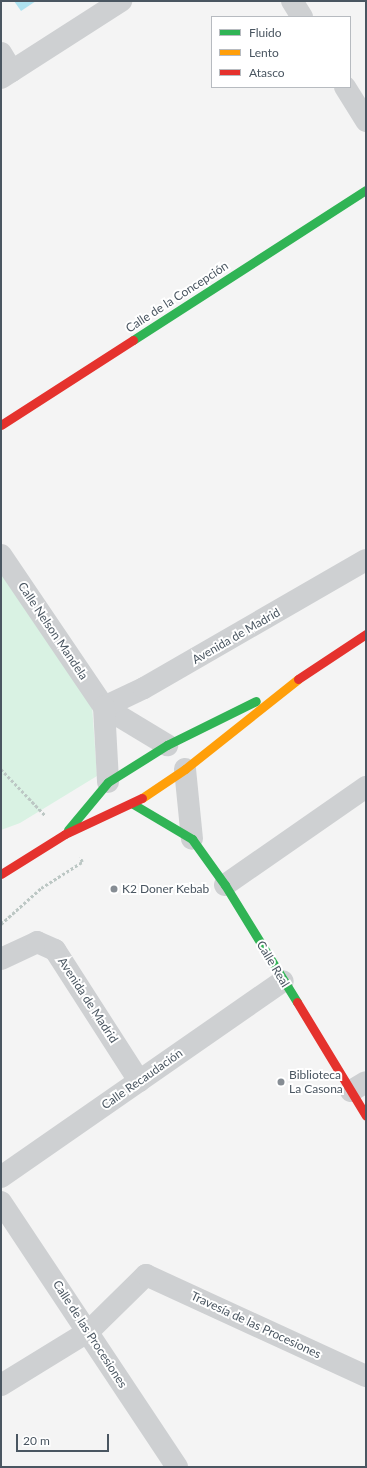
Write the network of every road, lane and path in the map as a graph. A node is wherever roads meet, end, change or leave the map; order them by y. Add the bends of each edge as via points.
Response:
1 (121, 1) edge
2 (292, 1) edge
3 (301, 16) edge
4 (5, 67) edge
5 (346, 88) edge
6 (366, 121) edge
7 (366, 190) edge
8 (1, 425) edge
9 (1, 554) edge
10 (366, 560) edge
11 (366, 634) edge
12 (292, 683) junction
13 (104, 707) junction
14 (167, 745) junction
15 (1, 769) edge
16 (185, 769) junction
17 (108, 782) junction
18 (366, 787) edge
19 (133, 804) junction
20 (65, 834) junction
21 (192, 839) junction
22 (1, 874) edge
23 (225, 885) junction
24 (1, 924) edge
25 (1, 959) edge
26 (283, 980) junction
27 (139, 1081) junction
28 (358, 1086) edge
29 (366, 1116) edge
30 (1, 1177) edge
31 (1, 1202) edge
32 (89, 1331) junction
33 (366, 1376) edge
34 (1, 1385) edge
35 (177, 1467) edge

1 - 4 street
2 - 3 street
5 - 6 street
7 - 8 street, Calle de la Concepción
9 - 13 street, Calle Nelson Mandela
10 - 13 street, Avenida de Madrid via 144,688
11 - 12 street
12 - 14 street
12 - 16 street
13 - 14 street
13 - 17 street
14 - 17 street
15 - 20 path
16 - 19 street
16 - 21 street, Calle Real
17 - 20 street
18 - 23 street
19 - 20 street
19 - 21 street, Calle Real
20 - 22 street
20 - 24 path via 82,862 41,888
21 - 23 street, Calle Real
23 - 26 street, Calle Real
25 - 27 street, Avenida de Madrid via 37,942 55,950
26 - 27 street, Calle Recaudación
26 - 28 street, Calle Real
27 - 30 street, Calle Recaudación
28 - 29 street, Calle Real
31 - 32 street, Calle de las Procesiones
32 - 33 street, Travesía de las Procesiones via 146,1275
32 - 34 street
32 - 35 street, Calle de las Procesiones

